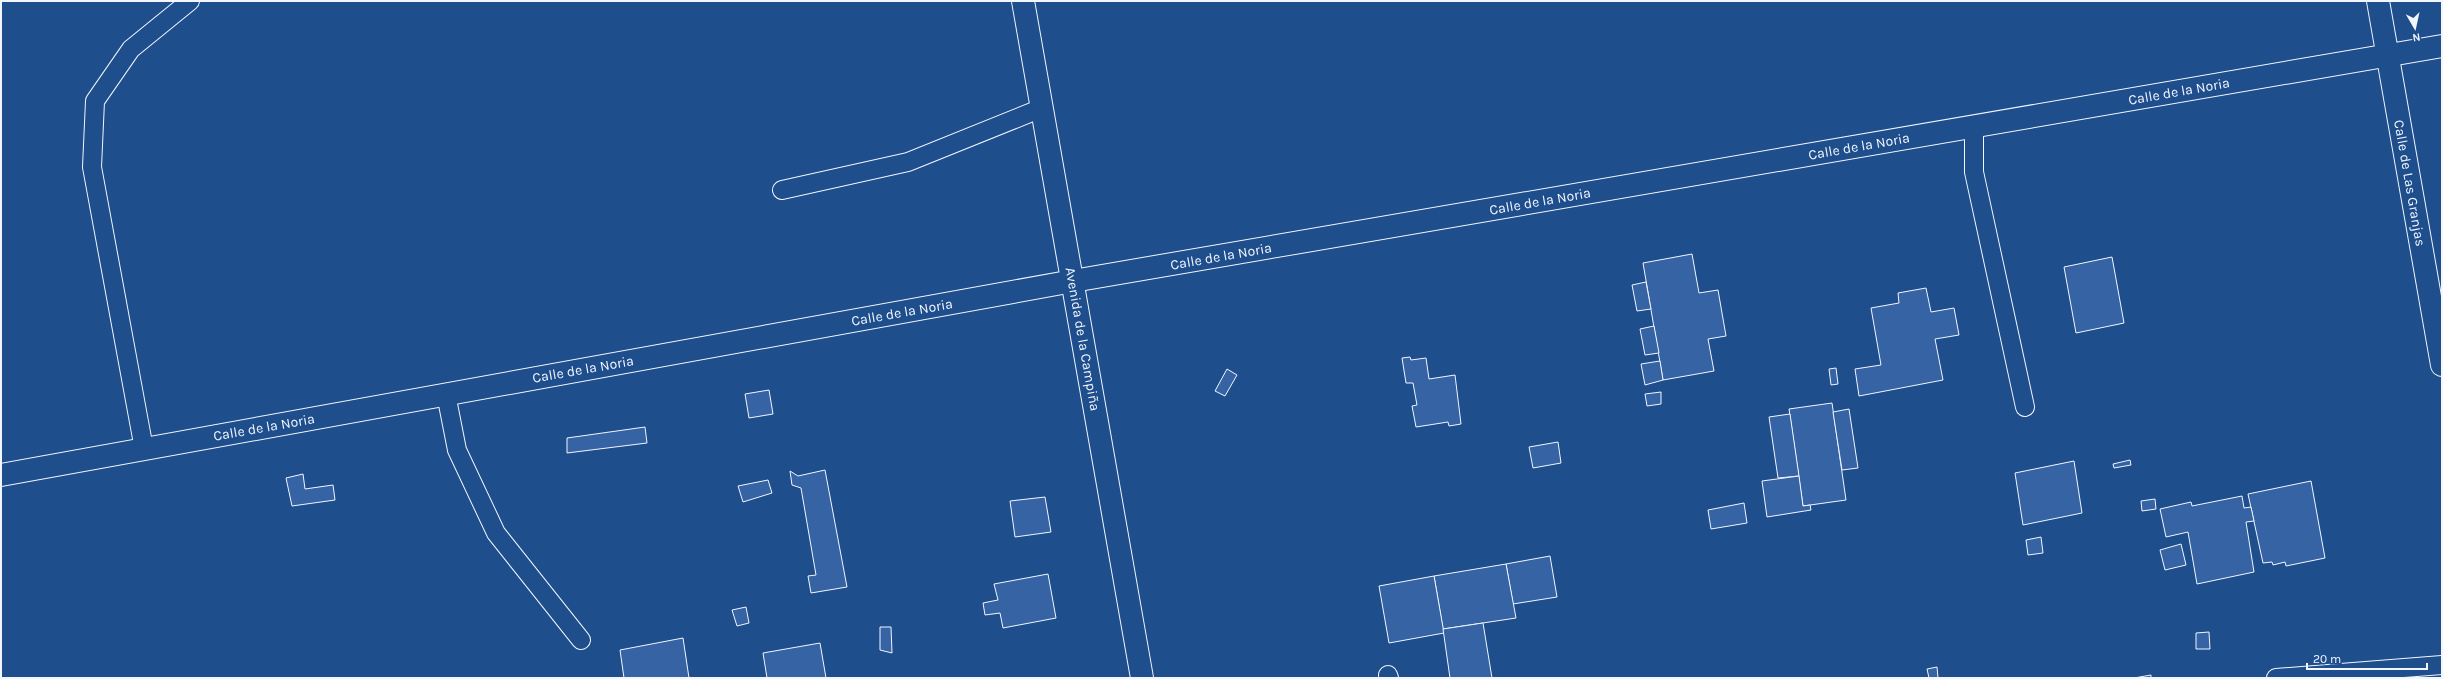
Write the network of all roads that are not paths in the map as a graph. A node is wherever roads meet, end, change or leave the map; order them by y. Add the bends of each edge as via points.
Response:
1 (190, 1) edge
2 (1023, 1) edge
3 (2378, 1) edge
4 (2442, 46) edge
5 (2388, 55) junction
6 (1042, 108) junction
7 (1974, 126) junction
8 (782, 190) dead end
9 (1073, 281) junction
10 (2442, 365) edge
11 (446, 394) junction
12 (2025, 407) dead end
13 (144, 449) junction
14 (1, 475) edge
15 (581, 640) dead end
16 (2442, 665) edge
17 (1142, 678) edge
18 (2276, 678) edge

1 - 13 lane via 131,49 95,101 92,167
2 - 6 street, Avenida de la Campiña
3 - 5 street, Calle de Las Granjas
4 - 5 street, Calle de la Noria
5 - 7 street, Calle de la Noria
5 - 10 street, Calle de Las Granjas
6 - 8 lane via 908,162
6 - 9 street, Avenida de la Campiña
7 - 9 street, Calle de la Noria
7 - 12 lane via 1974,172
9 - 11 street, Calle de la Noria
9 - 17 street, Avenida de la Campiña
11 - 13 street, Calle de la Noria
11 - 15 lane via 457,450 496,533
13 - 14 street, Calle de la Noria
16 - 18 lane

